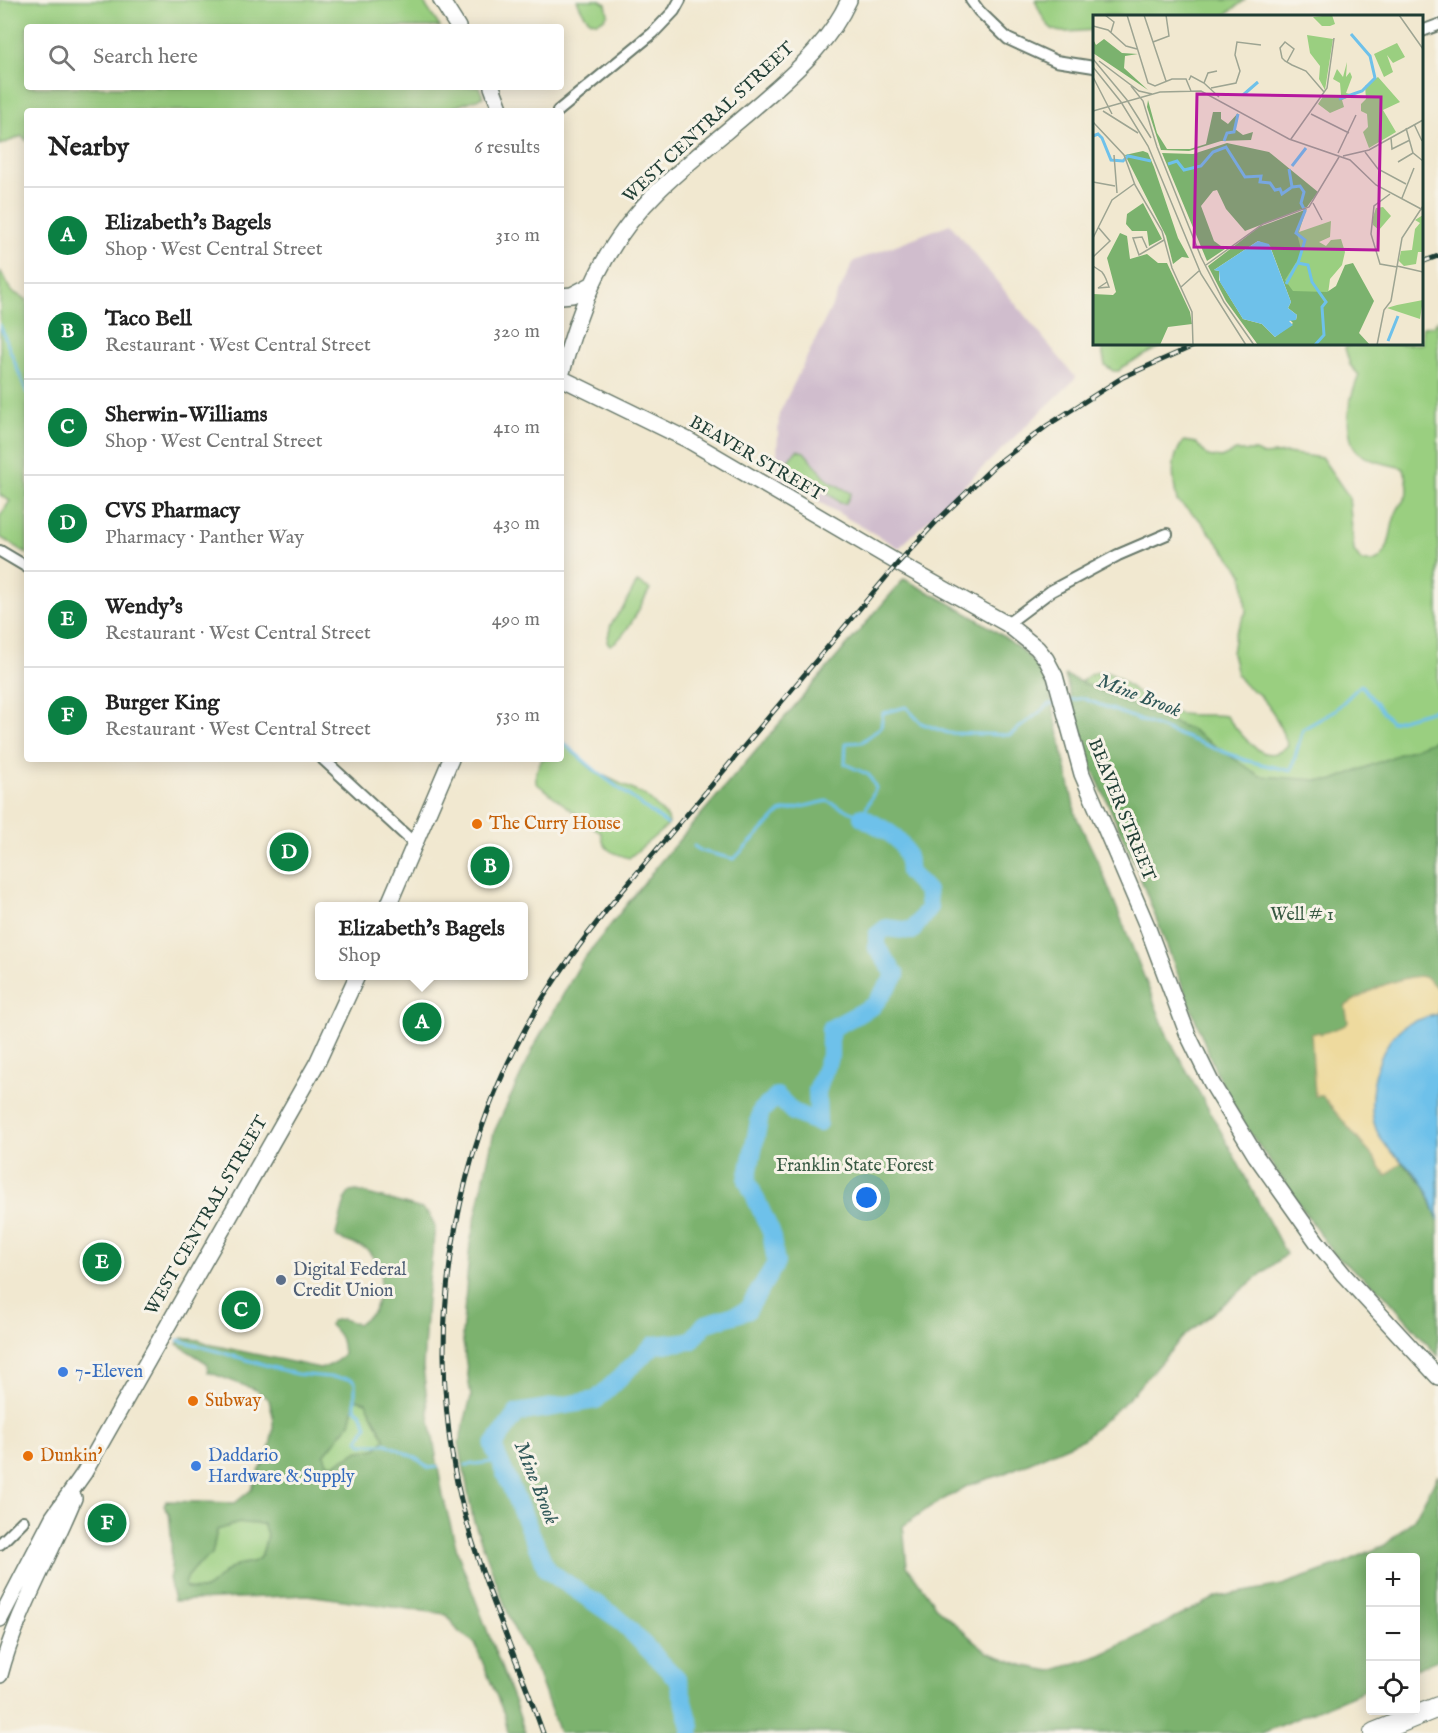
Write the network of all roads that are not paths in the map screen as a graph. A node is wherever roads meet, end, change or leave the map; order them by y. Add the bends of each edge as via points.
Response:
1 (441, 0) edge
2 (680, 0) edge
3 (849, 0) edge
4 (971, 0) edge
5 (457, 24) edge
6 (1438, 25) edge
7 (1423, 31) edge
8 (1093, 67) edge
9 (493, 90) edge
10 (500, 108) edge
11 (562, 108) edge
12 (591, 285) junction
13 (564, 296) edge
14 (564, 366) edge
15 (564, 379) edge
16 (1167, 534) dead end
17 (0, 550) edge
18 (24, 565) edge
19 (1007, 624) junction
20 (326, 762) edge
21 (450, 762) edge
22 (415, 844) junction
23 (390, 902) edge
24 (355, 980) edge
25 (1438, 1377) edge
26 (84, 1473) junction
27 (23, 1521) dead end
28 (0, 1544) edge
29 (0, 1618) edge
30 (0, 1675) edge
31 (1438, 1707) edge
32 (1374, 1733) edge

1 - 5 main road
2 - 11 street via 652,33
3 - 12 main road, WEST CENTRAL STREET via 831,33 792,75 637,214 611,248
4 - 8 street via 1008,39 1056,61
6 - 7 street
9 - 10 main road
12 - 13 main road
12 - 14 main road, WEST CENTRAL STREET
15 - 19 main road, BEAVER STREET via 688,441
16 - 19 street via 1051,591
17 - 18 street
19 - 25 main road, BEAVER STREET via 1034,645 1055,676 1082,774 1147,926 1188,1035 1211,1082 1256,1156 1317,1242
20 - 22 street
21 - 22 main road
22 - 23 main road
24 - 26 main road, WEST CENTRAL STREET via 317,1063
26 - 29 main road, WEST CENTRAL STREET via 53,1517
26 - 30 main road, WEST CENTRAL STREET via 26,1604
27 - 28 street
31 - 32 highway

